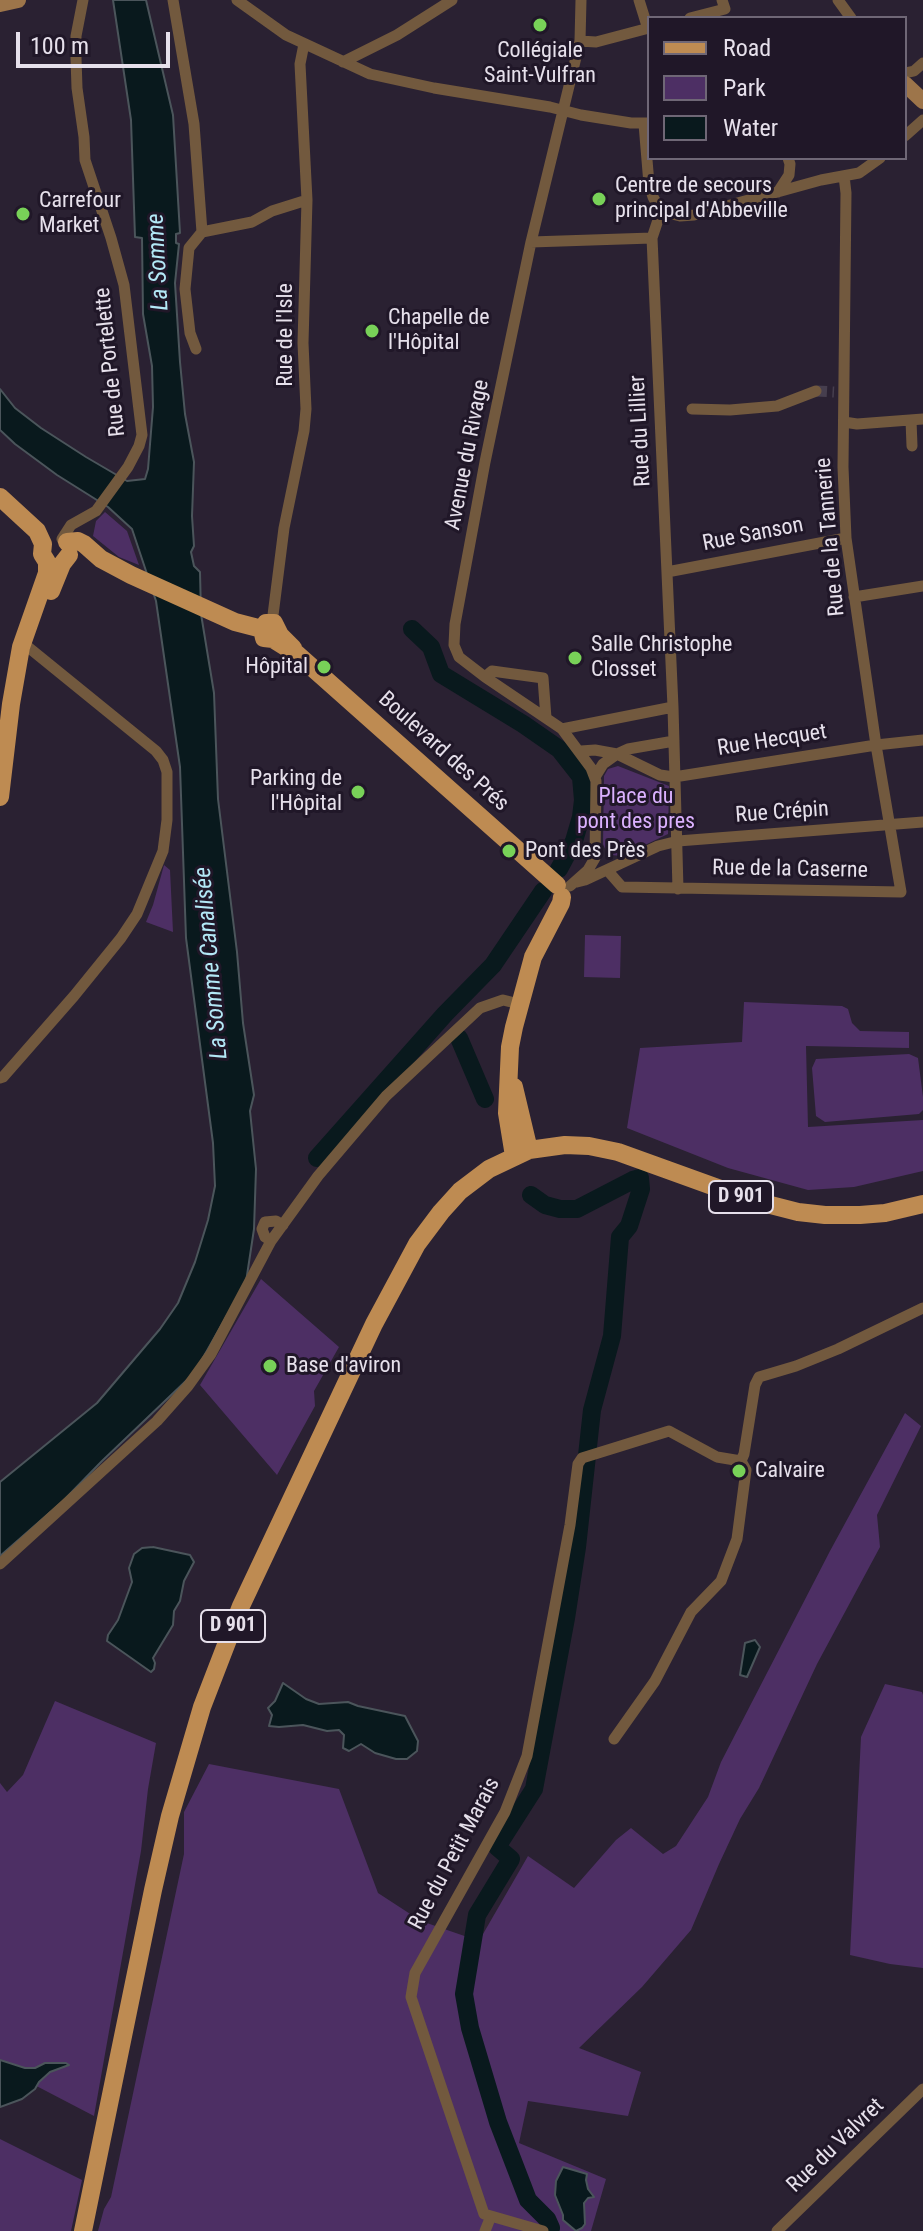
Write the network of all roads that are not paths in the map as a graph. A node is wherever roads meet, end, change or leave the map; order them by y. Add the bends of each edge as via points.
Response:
1 (18, 0) edge
2 (83, 0) edge
3 (173, 0) edge
4 (237, 0) edge
5 (452, 0) edge
6 (581, 0) edge
7 (639, 0) edge
8 (722, 0) edge
9 (0, 4) edge
10 (698, 16) edge
11 (647, 25) edge
12 (647, 28) edge
13 (580, 41) junction
14 (304, 44) junction
15 (343, 62) junction
16 (907, 86) edge
17 (923, 101) edge
18 (562, 110) junction
19 (923, 120) edge
20 (646, 123) edge
21 (907, 134) edge
22 (647, 143) edge
23 (648, 160) edge
24 (877, 160) edge
25 (789, 161) edge
26 (844, 176) junction
27 (818, 181) junction
28 (778, 192) junction
29 (307, 200) junction
30 (661, 211) junction
31 (202, 232) junction
32 (652, 238) junction
33 (531, 242) junction
34 (196, 349) dead end
35 (816, 391) tunnel mouth
36 (692, 409) dead end
37 (917, 420) edge
38 (844, 422) junction
39 (912, 446) dead end
40 (0, 497) edge
41 (93, 513) junction
42 (846, 538) junction
43 (61, 548) junction
44 (667, 572) junction
45 (923, 586) edge
46 (854, 597) junction
47 (271, 630) junction
48 (25, 646) junction
49 (485, 677) junction
50 (673, 707) junction
51 (546, 718) junction
52 (562, 729) junction
53 (923, 740) edge
54 (674, 741) junction
55 (876, 745) junction
56 (581, 751) junction
57 (617, 754) junction
58 (595, 777) junction
59 (674, 777) junction
60 (0, 797) edge
61 (923, 822) edge
62 (889, 825) junction
63 (678, 841) junction
64 (596, 850) junction
65 (621, 865) junction
66 (608, 871) junction
67 (566, 888) junction
68 (678, 889) junction
69 (901, 892) joint
70 (519, 1004) junction
71 (510, 1074) junction
72 (0, 1078) edge
73 (522, 1116) junction
74 (565, 1145) junction
75 (522, 1153) junction
76 (923, 1204) edge
77 (923, 1308) edge
78 (741, 1461) junction
79 (0, 1564) edge
80 (614, 1739) dead end
81 (923, 2089) edge
82 (487, 2215) junction
83 (83, 2231) edge
84 (485, 2231) edge
85 (543, 2231) edge
86 (777, 2231) edge

1 - 9 street
2 - 41 street, Rue de Portelette via 76,36 85,160 124,285 142,435 128,467
3 - 31 street via 194,124
4 - 14 street
5 - 15 street
6 - 13 street, Avenue du Rivage
7 - 11 street
8 - 10 street via 725,9
12 - 13 street
13 - 18 street, Avenue du Rivage
14 - 15 street
14 - 29 street, Rue de l'Isle via 300,64
15 - 18 street via 370,74
16 - 17 street
18 - 20 street
18 - 33 street, Avenue du Rivage
19 - 21 street
20 - 22 street
23 - 30 street via 649,184
24 - 26 street
25 - 27 street
25 - 28 street via 789,175
26 - 27 street
26 - 38 street, Rue de la Tannerie via 839,392
27 - 28 street
28 - 30 street via 694,215
29 - 31 street via 252,222
29 - 47 street, Rue de l'Isle via 306,409
30 - 32 street, Rue du Lillier
31 - 34 street via 189,248 185,289
32 - 33 street
32 - 44 street, Rue du Lillier
33 - 49 street, Avenue du Rivage via 455,624 459,657
35 - 36 street via 777,406
37 - 38 street
37 - 39 street
38 - 42 street, Rue de la Tannerie
40 - 43 main road, Boulevard des Prés
41 - 43 street, Rue de Portelette via 85,531
41 - 43 street, Rue de Portelette via 71,525
42 - 44 street, Rue Sanson
42 - 46 street, Rue de la Tannerie
43 - 47 main road, Boulevard des Prés via 101,559 248,627
43 - 48 main road
44 - 50 street, Rue du Lillier
45 - 46 street
46 - 55 street, Rue de la Tannerie
47 - 67 main road, Boulevard des Prés
48 - 60 main road via 16,670
48 - 72 street via 163,760 165,842 137,914 81,988
49 - 51 street, Avenue du Rivage
49 - 51 street via 492,671 543,678
50 - 52 street
50 - 54 street, Rue du Lillier
51 - 52 street, Avenue du Rivage
52 - 56 street, Avenue du Rivage
53 - 55 street, Rue Hecquet
54 - 57 street
54 - 59 street, Rue du Lillier
55 - 59 street, Rue Hecquet
55 - 62 street, Rue de la Tannerie
56 - 57 street
56 - 58 street, Avenue du Rivage
57 - 58 street
57 - 59 street
58 - 64 street
59 - 63 street, Rue du Lillier
61 - 62 street, Rue Crépin
62 - 63 street, Rue Crépin
62 - 69 street, Rue de la Tannerie
63 - 65 street, Rue Crépin
63 - 68 street, Rue du Lillier
64 - 65 street
64 - 67 street via 588,870
65 - 66 street, Rue Crépin
66 - 67 street, Rue Crépin
66 - 68 street, Rue de la Caserne via 622,887
67 - 70 main road via 533,957
68 - 69 street, Rue de la Caserne
70 - 71 main road
70 - 79 street via 503,1000 480,1008 386,1096 271,1241 211,1354 188,1386 157,1421
71 - 73 main road
71 - 75 main road via 507,1113
73 - 74 main road
73 - 75 main road
74 - 75 main road, D 901
74 - 76 main road, D 901 via 618,1152 798,1212 860,1215
75 - 83 main road, D 901 via 460,1191 406,1263 217,1663 170,1816
77 - 78 street via 838,1349 759,1377
78 - 80 street via 746,1470 737,1539 721,1581 691,1612 655,1681
78 - 82 street, Rue du Petit Marais via 717,1457 669,1431 588,1456 578,1464 527,1756 505,1812 415,1973 411,1997
81 - 86 street, Rue du Valvret
82 - 84 street
82 - 85 street

